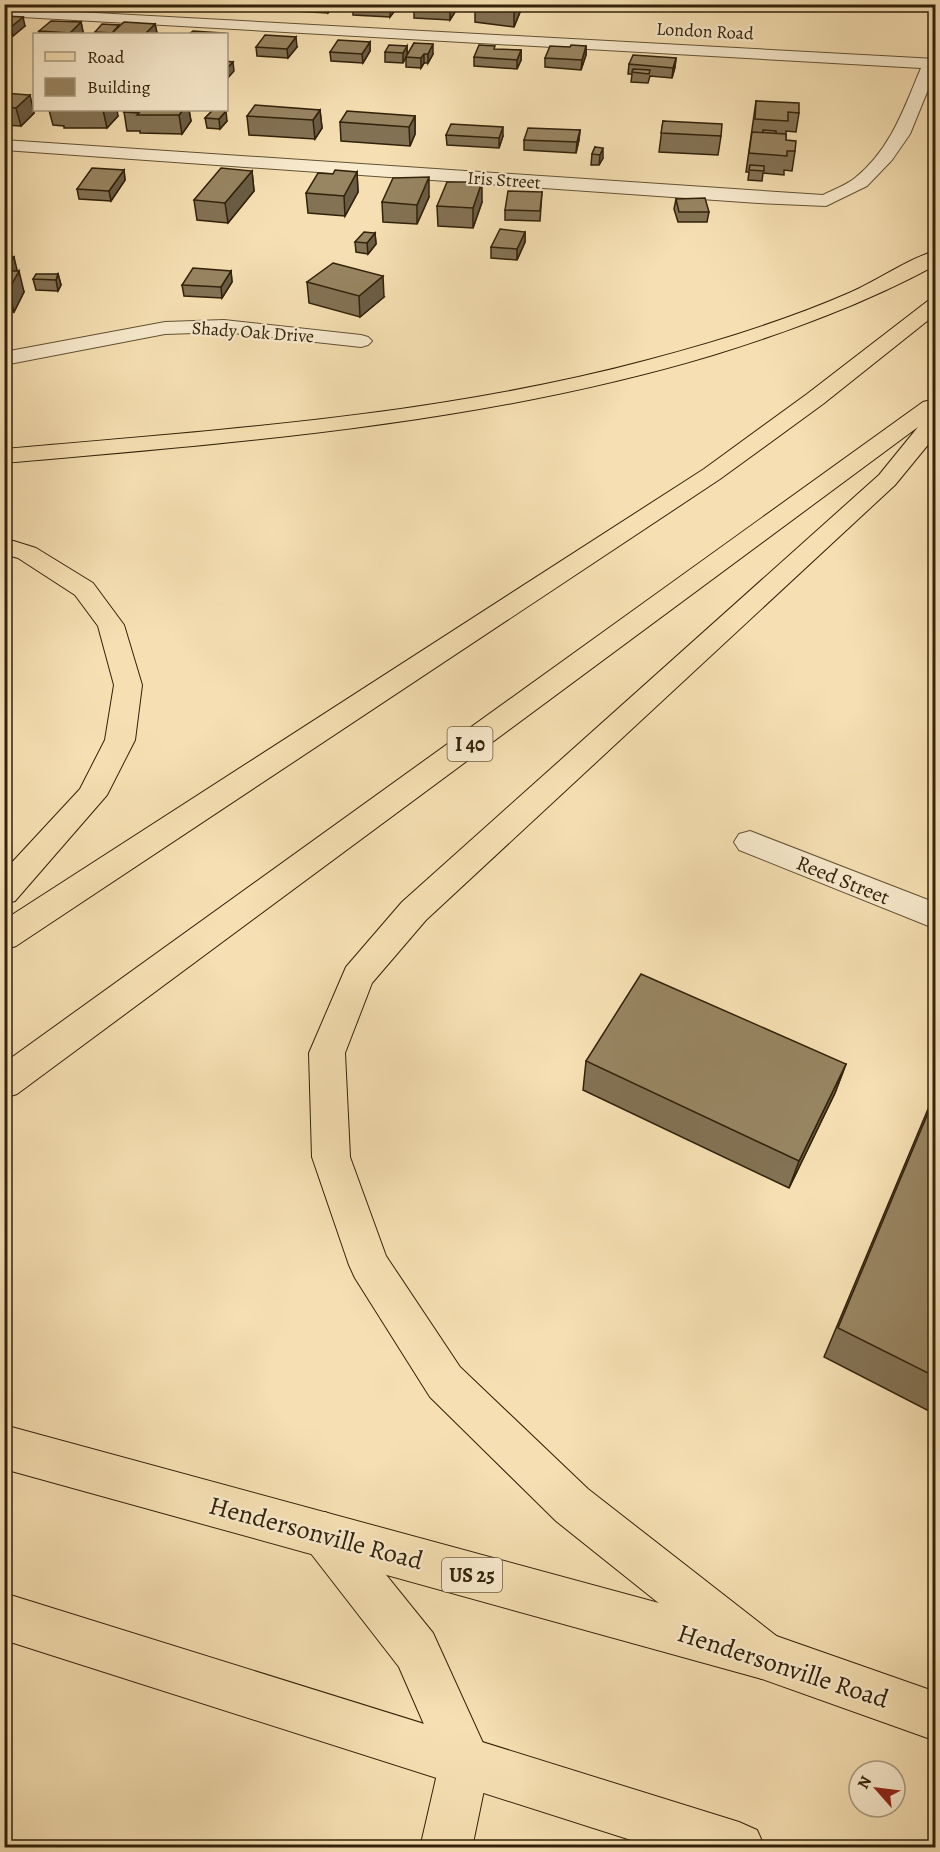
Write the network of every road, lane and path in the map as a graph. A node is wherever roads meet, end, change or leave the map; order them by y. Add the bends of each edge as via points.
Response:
1 (4, 12) edge
2 (931, 59) edge
3 (4, 145) edge
4 (936, 258) edge
5 (936, 304) edge
6 (361, 341) dead end
7 (4, 359) edge
8 (936, 404) edge
9 (936, 420) edge
10 (4, 456) edge
11 (4, 545) edge
12 (750, 842) dead end
13 (4, 892) edge
14 (936, 917) edge
15 (4, 937) edge
16 (4, 1083) edge
17 (4, 1447) edge
18 (324, 1535) junction
19 (4, 1616) edge
20 (762, 1655) junction
21 (936, 1717) edge
22 (465, 1761) junction
23 (446, 1848) edge
24 (739, 1848) edge

1 - 2 street, London Road via 759,54 778,47 830,44
2 - 3 street, Iris Street via 902,134 886,156 861,182 826,201
4 - 10 main road via 870,292 772,329 693,356 589,381 466,405 328,425
5 - 15 main road via 824,393 712,474
6 - 7 street, Shady Oak Drive via 224,326 165,328
8 - 16 main road, I 40
9 - 20 main road via 887,480 414,911 358,976 327,1053 331,1157 369,1265 445,1382 572,1505
11 - 13 main road via 27,553 84,589 111,624 128,685 120,740 92,795
12 - 14 street, Reed Street
17 - 18 main road, Hendersonville Road / US 25
18 - 20 main road, Hendersonville Road / US 25
18 - 22 main road via 416,1650
19 - 22 main road
20 - 21 main road, Hendersonville Road / US 25
22 - 23 main road
22 - 24 main road

